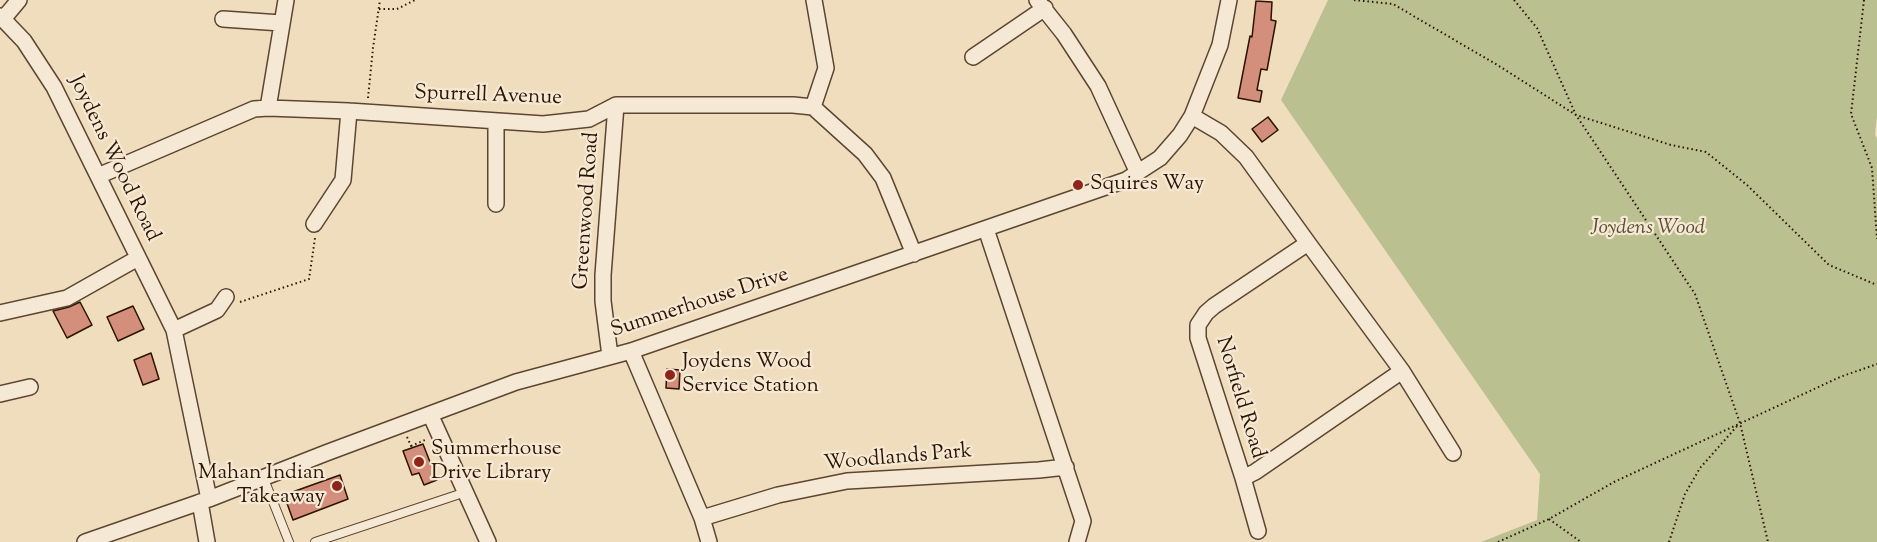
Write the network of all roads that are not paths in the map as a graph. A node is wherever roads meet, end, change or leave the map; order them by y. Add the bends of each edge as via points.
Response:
1 (19, 0) edge
2 (286, 0) edge
3 (814, 0) edge
4 (1229, 0) edge
5 (1041, 4) edge
6 (2, 17) edge
7 (223, 19) dead end
8 (281, 23) junction
9 (973, 57) dead end
10 (616, 105) junction
11 (813, 107) junction
12 (268, 108) junction
13 (349, 111) junction
14 (1192, 116) junction
15 (496, 122) junction
16 (1138, 173) junction
17 (98, 176) junction
18 (496, 204) dead end
19 (314, 224) road end
20 (986, 229) junction
21 (1308, 243) junction
22 (914, 254) junction
23 (138, 258) junction
24 (233, 300) road end
25 (0, 313) edge
26 (174, 330) junction
27 (630, 351) junction
28 (610, 356) junction
29 (1402, 371) junction
30 (30, 387) dead end
31 (0, 394) edge
32 (430, 414) junction
33 (1453, 453) dead end
34 (1066, 467) junction
35 (1243, 478) junction
36 (264, 479) junction
37 (466, 492) junction
38 (204, 501) junction
39 (702, 518) junction
40 (1258, 531) dead end
41 (85, 542) edge
42 (207, 542) edge
43 (289, 542) edge
44 (315, 542) edge
45 (488, 542) edge
46 (709, 542) edge
47 (1077, 542) edge

1 - 6 street
2 - 8 street
3 - 11 street via 826,68
4 - 14 street, Summerhouse Drive via 1220,45
5 - 9 street
5 - 16 street via 1098,86
6 - 17 street, Joydens Wood Road via 49,77
7 - 8 street
8 - 12 street
10 - 11 street, Spurrell Avenue
10 - 15 street, Spurrell Avenue via 589,119 543,124
10 - 28 street, Greenwood Road via 603,275
11 - 22 street via 865,153 883,178
12 - 13 street, Spurrell Avenue
12 - 17 street, Spurrell Avenue via 254,109
13 - 15 street, Spurrell Avenue
13 - 19 street via 343,180
14 - 16 street, Summerhouse Drive via 1170,147
14 - 21 street via 1221,133 1246,157
15 - 18 street
16 - 20 street, Summerhouse Drive
17 - 23 street, Joydens Wood Road
20 - 22 street, Summerhouse Drive
20 - 34 street
21 - 29 street
21 - 35 street, Norfield Road via 1214,306 1198,325 1200,345
22 - 27 street, Summerhouse Drive
23 - 25 street via 67,298
23 - 26 street, Joydens Wood Road
24 - 26 street
26 - 38 street, Joydens Wood Road
27 - 28 street, Summerhouse Drive
27 - 39 street
28 - 32 street, Summerhouse Drive via 516,382
29 - 33 street
29 - 35 street, Norfield Road
30 - 31 street
32 - 36 street, Summerhouse Drive
32 - 37 street
34 - 39 street, Woodlands Park via 847,481 778,495
34 - 47 street via 1083,521
35 - 40 street, Norfield Road
36 - 38 street, Summerhouse Drive
36 - 43 lane
37 - 44 lane
37 - 45 street
38 - 41 street, Summerhouse Drive
38 - 42 street, Joydens Wood Road
39 - 46 street

